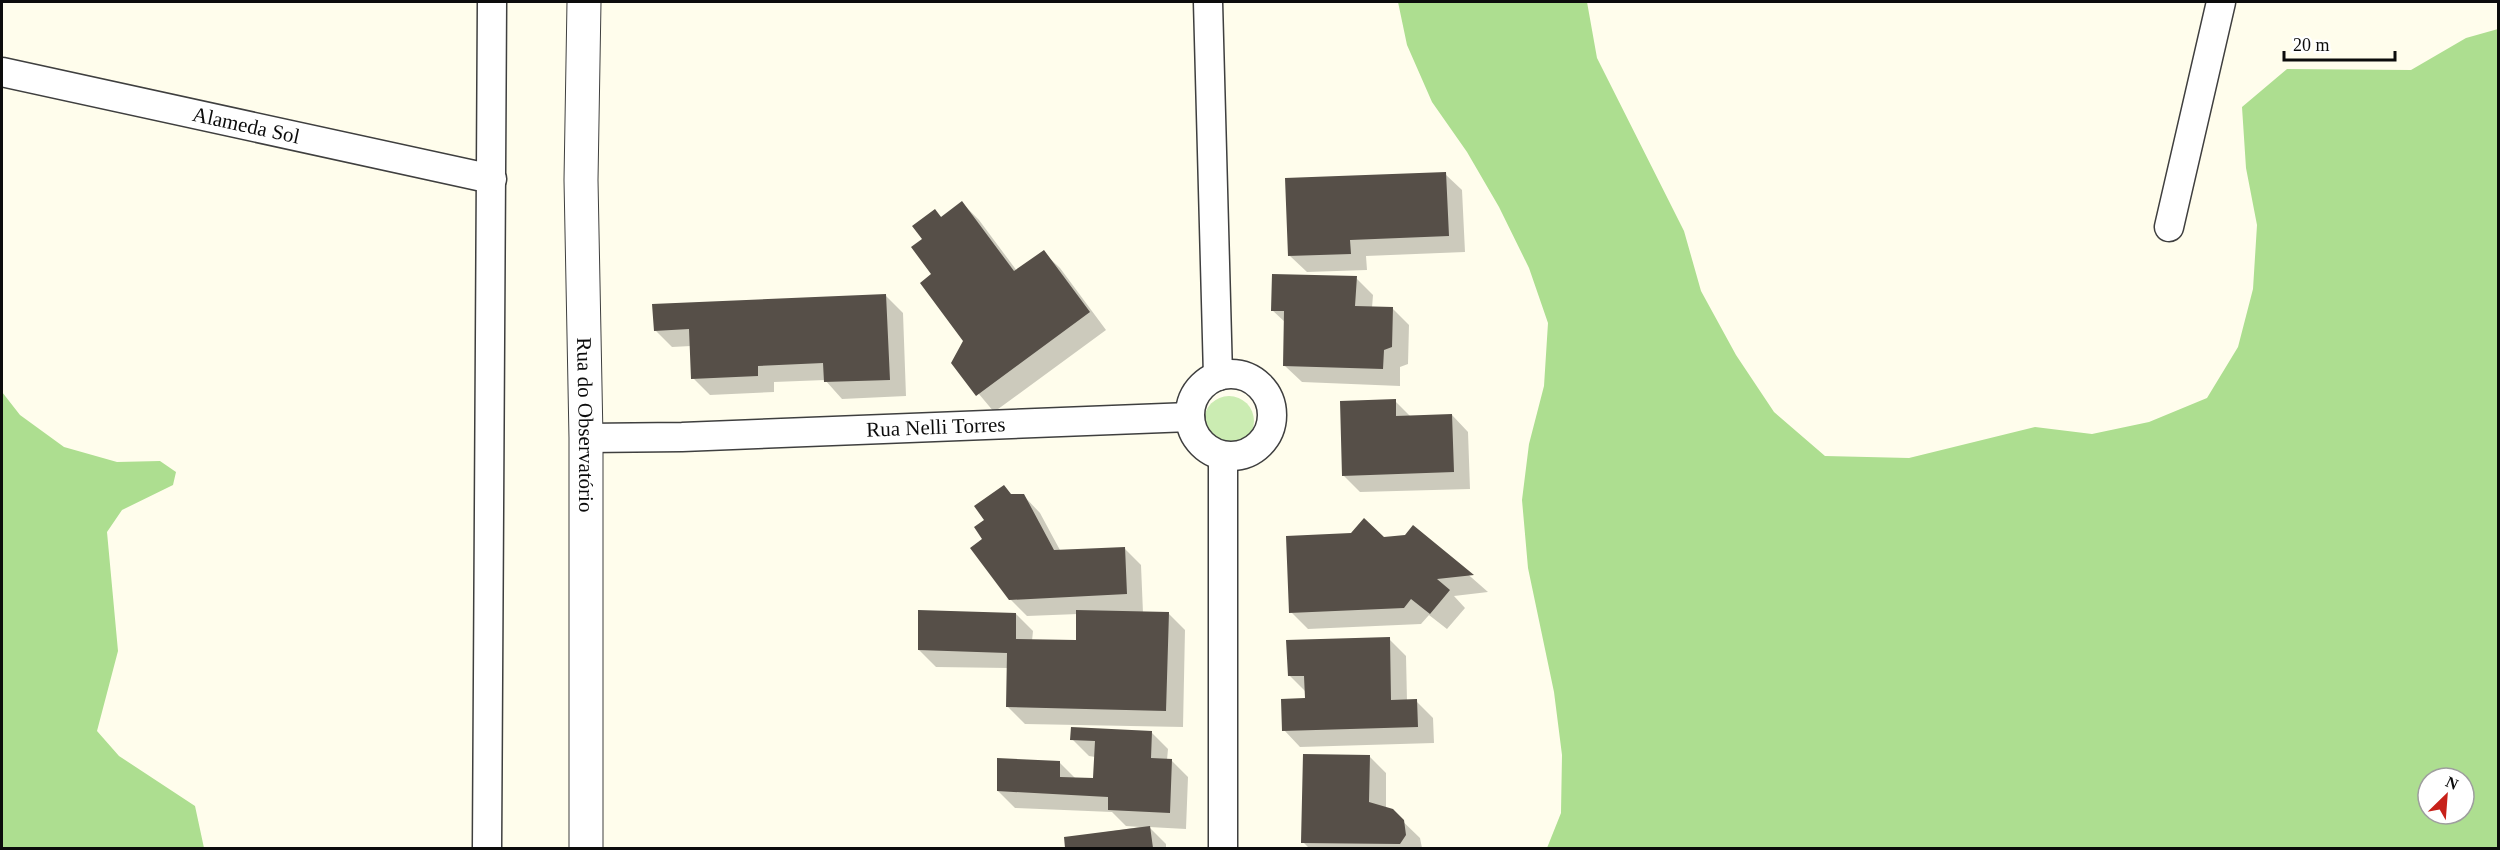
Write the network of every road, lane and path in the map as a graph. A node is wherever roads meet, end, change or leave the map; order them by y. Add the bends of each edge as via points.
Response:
1 (492, 2) edge
2 (584, 2) edge
3 (1209, 2) edge
4 (2221, 2) edge
5 (2, 72) edge
6 (492, 179) junction
7 (2169, 226) dead end
8 (1218, 376) junction
9 (1190, 417) junction
10 (586, 438) junction
11 (1224, 456) junction
12 (487, 849) edge
13 (586, 849) edge
14 (1223, 849) edge

1 - 6 street
2 - 10 street, Rua do Observatório via 580,180
3 - 8 street
4 - 7 street
5 - 6 street, Alameda Sol
6 - 12 street
8 - 9 street via 1196,391
8 - 11 street via 1244,375 1257,382 1266,392 1273,418 1269,432 1256,448 1237,457
9 - 10 street, Rua Nelli Torres
9 - 11 street via 1200,442
10 - 13 street, Rua do Observatório
11 - 14 street

